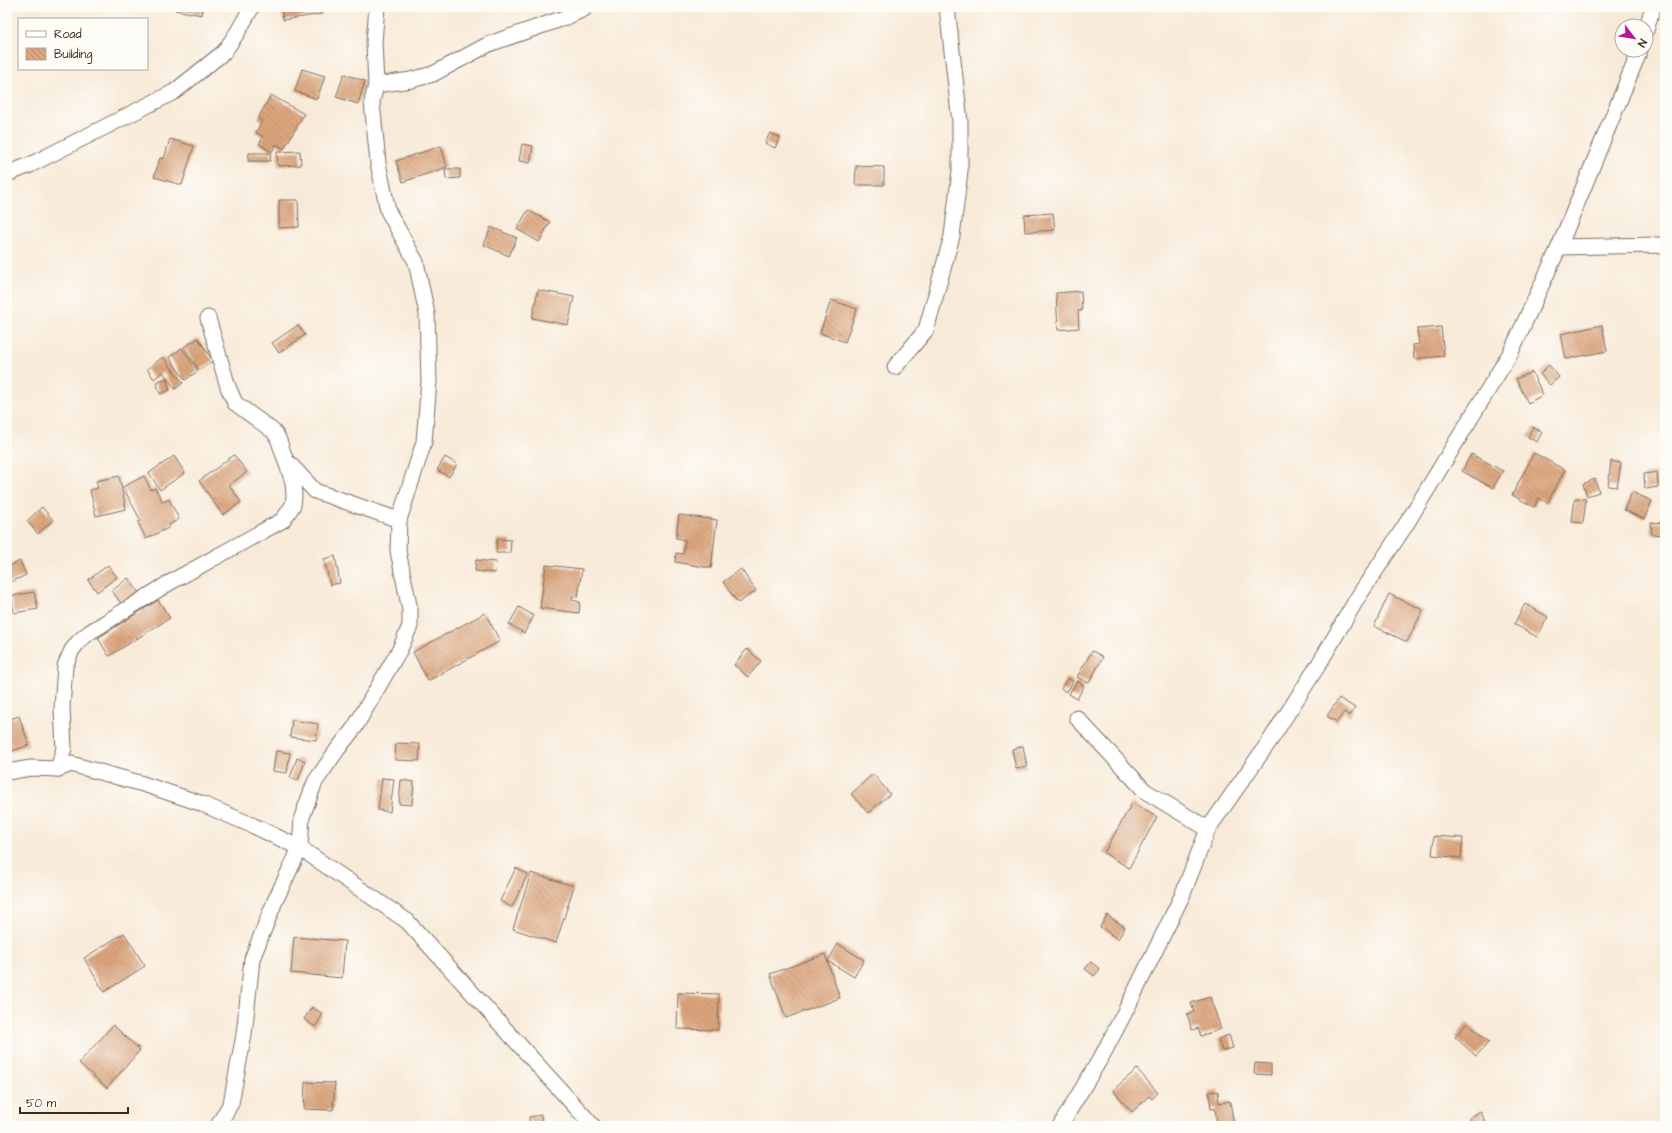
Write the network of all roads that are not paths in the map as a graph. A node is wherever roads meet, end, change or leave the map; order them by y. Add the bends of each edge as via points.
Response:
1 (252, 7) edge
2 (377, 7) edge
3 (947, 7) edge
4 (1653, 7) edge
5 (584, 9) dead end
6 (1650, 18) edge
7 (1637, 58) edge
8 (376, 85) junction
9 (7, 174) edge
10 (1559, 247) junction
11 (1665, 247) edge
12 (208, 318) dead end
13 (895, 367) dead end
14 (285, 458) junction
15 (399, 520) junction
16 (1077, 718) dead end
17 (58, 769) junction
18 (7, 772) edge
19 (1208, 829) junction
20 (300, 848) junction
21 (218, 1126) edge
22 (593, 1126) edge
23 (1060, 1126) edge

1 - 9 street via 224,52 174,92 30,165
2 - 8 street via 374,42
3 - 13 street via 960,122 960,170 952,236 926,330
4 - 6 street
5 - 8 street via 489,44 433,74
7 - 10 street
8 - 15 street via 372,102 378,163 388,211 416,262 427,314 429,380 424,442
10 - 11 street
10 - 19 street via 1511,352 1462,435 1271,739
12 - 14 street via 235,403 273,431
14 - 15 street via 315,491
14 - 17 street via 293,482 294,496 293,505 283,520 90,632 75,645 65,666 62,708 64,748
15 - 20 street via 398,551 410,610 410,626 400,649 355,727 315,782 302,817
16 - 19 street via 1144,791
17 - 18 street via 31,768
17 - 20 street via 71,764 144,784 200,803
19 - 23 street via 1182,896 1132,999
20 - 21 street via 275,901 252,960 244,1035 231,1103
20 - 22 street via 408,921

